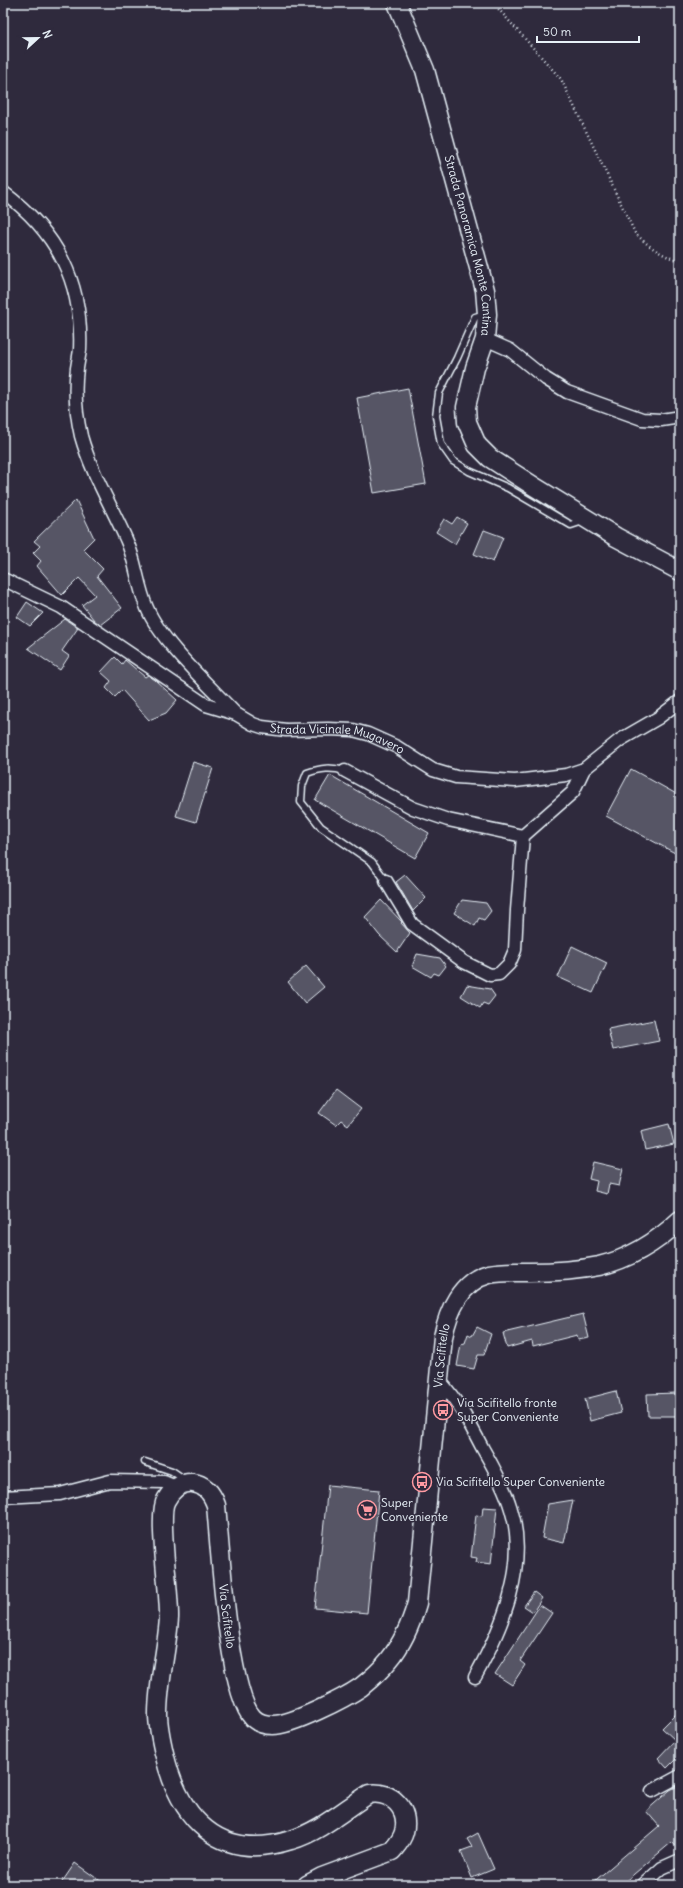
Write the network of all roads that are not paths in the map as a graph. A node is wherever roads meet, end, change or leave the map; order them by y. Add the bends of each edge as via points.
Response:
1 (397, 3) edge
2 (3, 192) edge
3 (487, 314) junction
4 (485, 339) junction
5 (680, 417) edge
6 (587, 519) junction
7 (680, 570) edge
8 (3, 579) edge
9 (680, 701) edge
10 (236, 714) junction
11 (584, 769) junction
12 (345, 770) joint
13 (523, 836) junction
14 (386, 881) joint
15 (680, 1220) edge
16 (439, 1380) junction
17 (145, 1462) dead end
18 (183, 1485) junction
19 (3, 1497) edge
20 (475, 1677) dead end
21 (680, 1776) edge
22 (652, 1791) dead end
23 (680, 1860) edge
24 (307, 1885) edge
25 (643, 1885) edge

1 - 3 main road, Strada Panoramica Monte Cantina via 425,70 485,290
2 - 10 street via 39,224 58,250 69,271 80,334 76,396 78,421 87,454 130,548 147,609 179,653
3 - 4 main road, Strada Panoramica Monte Cantina
3 - 6 lane via 475,317 440,393 436,416 441,444 453,462 508,488 571,525
4 - 5 street via 510,350 567,392 642,419
4 - 6 main road, Strada Panoramica Monte Cantina via 466,407 467,422 477,445 490,458
6 - 7 main road, Strada Panoramica Monte Cantina
8 - 10 street, Strada Vicinale Mugavero via 61,607 206,705
9 - 11 street, Strada Vicinale Mugavero via 658,718 620,740
10 - 11 street, Strada Vicinale Mugavero via 253,724 286,730 346,730 368,734 397,747 433,770 456,777 515,781 566,775
11 - 13 street via 573,792
12 - 13 street via 413,808 448,820
12 - 14 lane via 318,769 307,774 302,786 301,802 321,827 372,862
13 - 14 street via 515,950 510,964 499,974 490,975 464,962 412,924
15 - 16 main road, Via Scifitello via 655,1241 615,1261 578,1270 489,1274 478,1279 465,1288 456,1299 446,1319
16 - 18 main road, Via Scifitello via 417,1603 412,1622 403,1640 375,1676 342,1699 285,1724 263,1725 254,1719 245,1707 232,1651 216,1505 213,1495 199,1484
16 - 20 street via 456,1401 497,1474 512,1510 515,1529 516,1568 510,1592 493,1644
17 - 18 lane via 172,1471
18 - 19 street via 140,1480 110,1481 60,1494
18 - 24 main road via 168,1495 163,1505 169,1617 158,1714 161,1741 180,1800 191,1816 205,1829 235,1844 254,1846 291,1840 312,1830 369,1794 379,1792 388,1796 400,1807 404,1815 404,1832 392,1851
21 - 22 street
23 - 25 street via 662,1868

